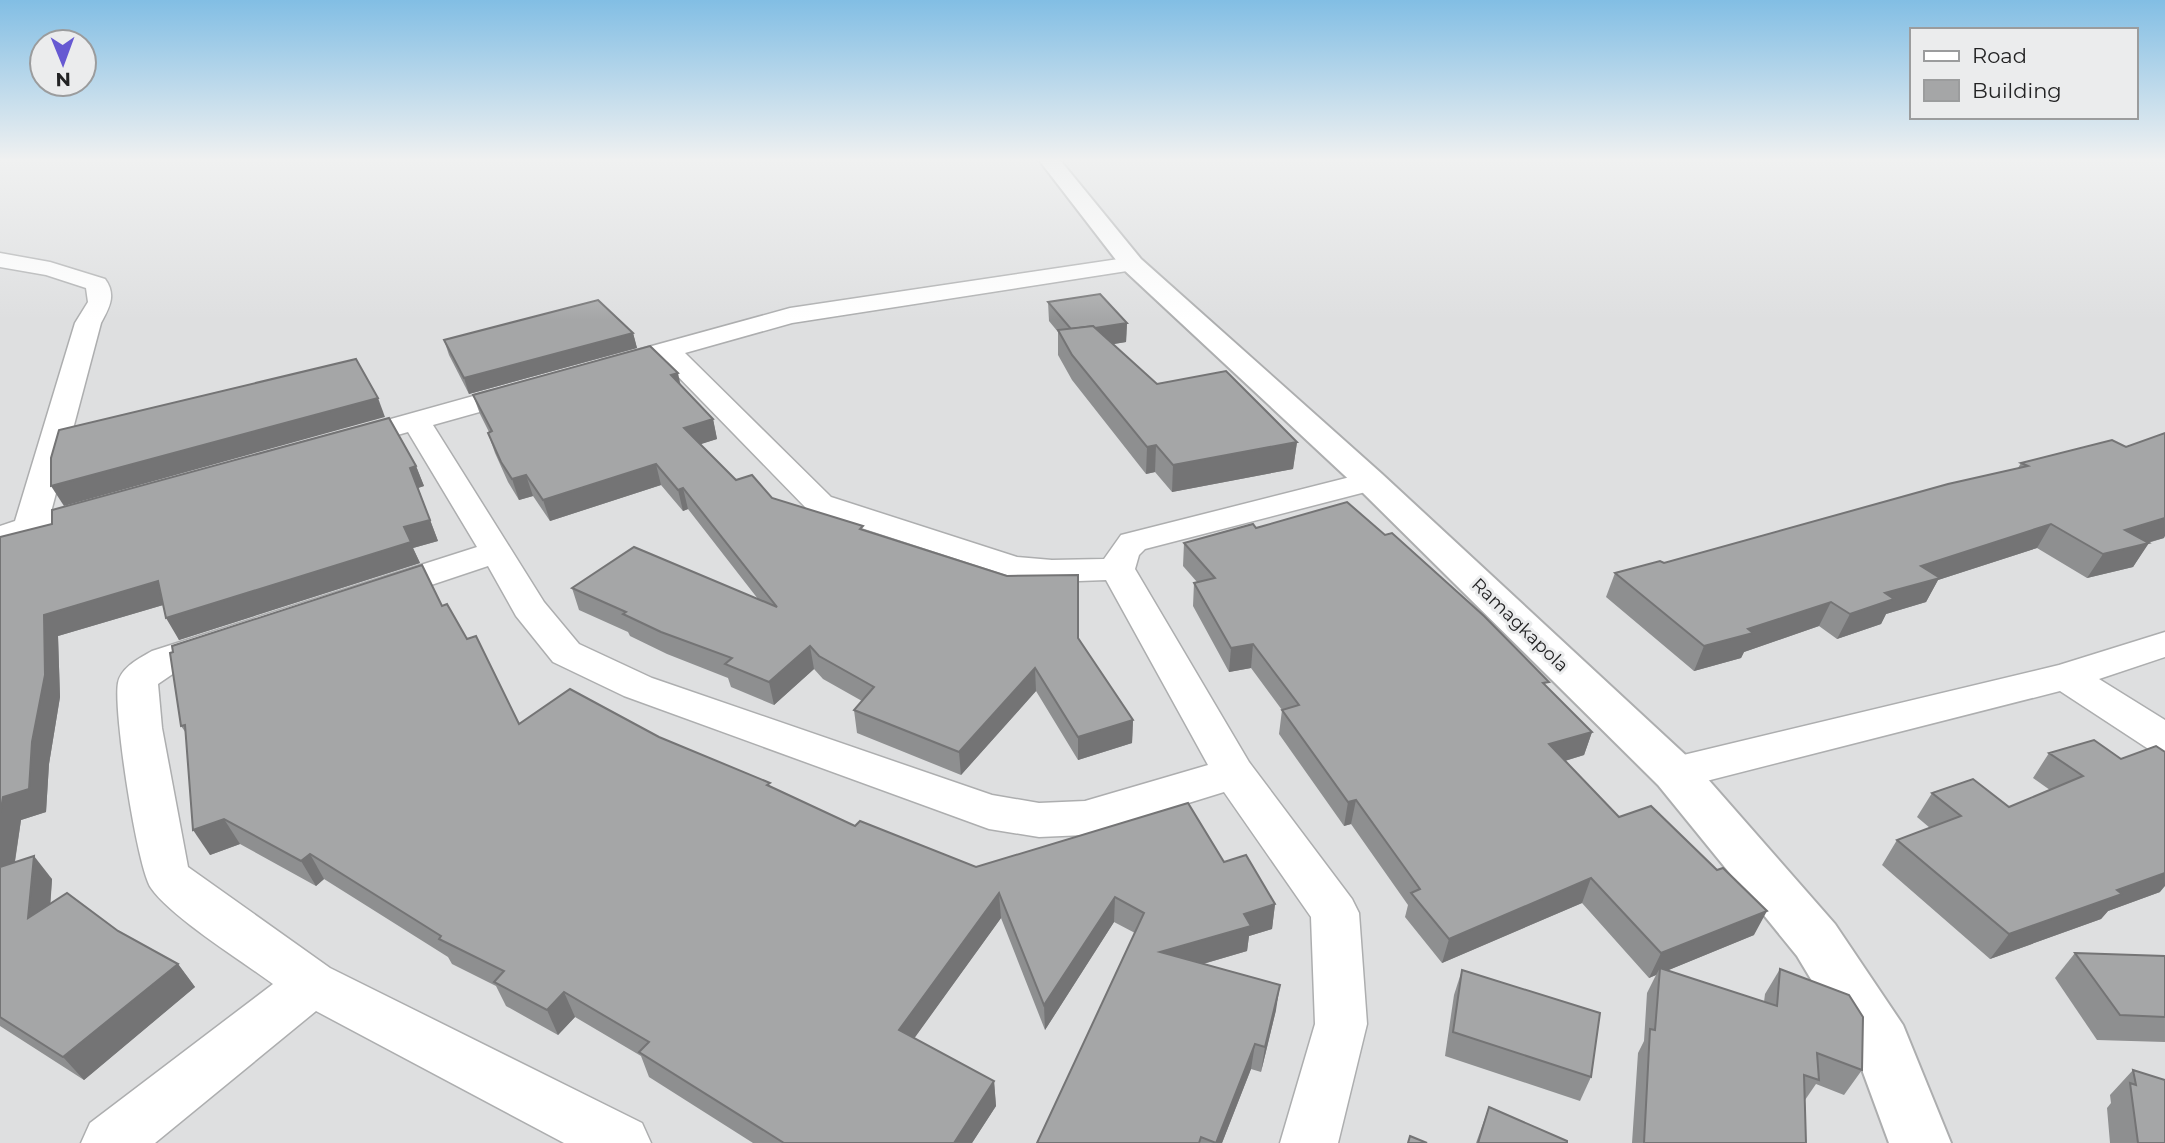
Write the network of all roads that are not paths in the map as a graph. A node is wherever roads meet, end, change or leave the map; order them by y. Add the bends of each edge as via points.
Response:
1 (1092, 213) edge
2 (0, 260) edge
3 (1132, 264) junction
4 (667, 350) junction
5 (588, 373) edge
6 (548, 384) edge
7 (416, 422) junction
8 (323, 447) edge
9 (1370, 481) junction
10 (123, 502) edge
11 (30, 528) junction
12 (0, 536) edge
13 (497, 552) junction
14 (1118, 569) junction
15 (2165, 644) edge
16 (2066, 676) junction
17 (2165, 740) edge
18 (1234, 773) junction
19 (1675, 773) junction
20 (312, 984) junction
21 (110, 1143) edge
22 (622, 1143) edge
23 (1309, 1143) edge
24 (1920, 1143) edge

1 - 3 street, Ramagkapola
2 - 11 street via 97,284 100,302 88,323
3 - 4 street via 790,316
3 - 9 street, Ramagkapola
4 - 5 street
4 - 14 street via 820,504 1013,568
6 - 7 street
7 - 8 street
7 - 13 street
9 - 14 street via 1133,542 1123,552
9 - 19 street, Ramagkapola
10 - 11 street
11 - 12 street
13 - 18 street via 529,608 566,653 638,687 989,812 1040,820 1085,818
13 - 20 street via 166,660 138,682 141,728 166,873 177,887
14 - 18 street
15 - 16 street
16 - 17 street
16 - 19 street
18 - 23 street via 1335,913 1342,1024
19 - 24 street, Ramagkapola via 1816,940 1882,1044
20 - 21 street
20 - 22 street

